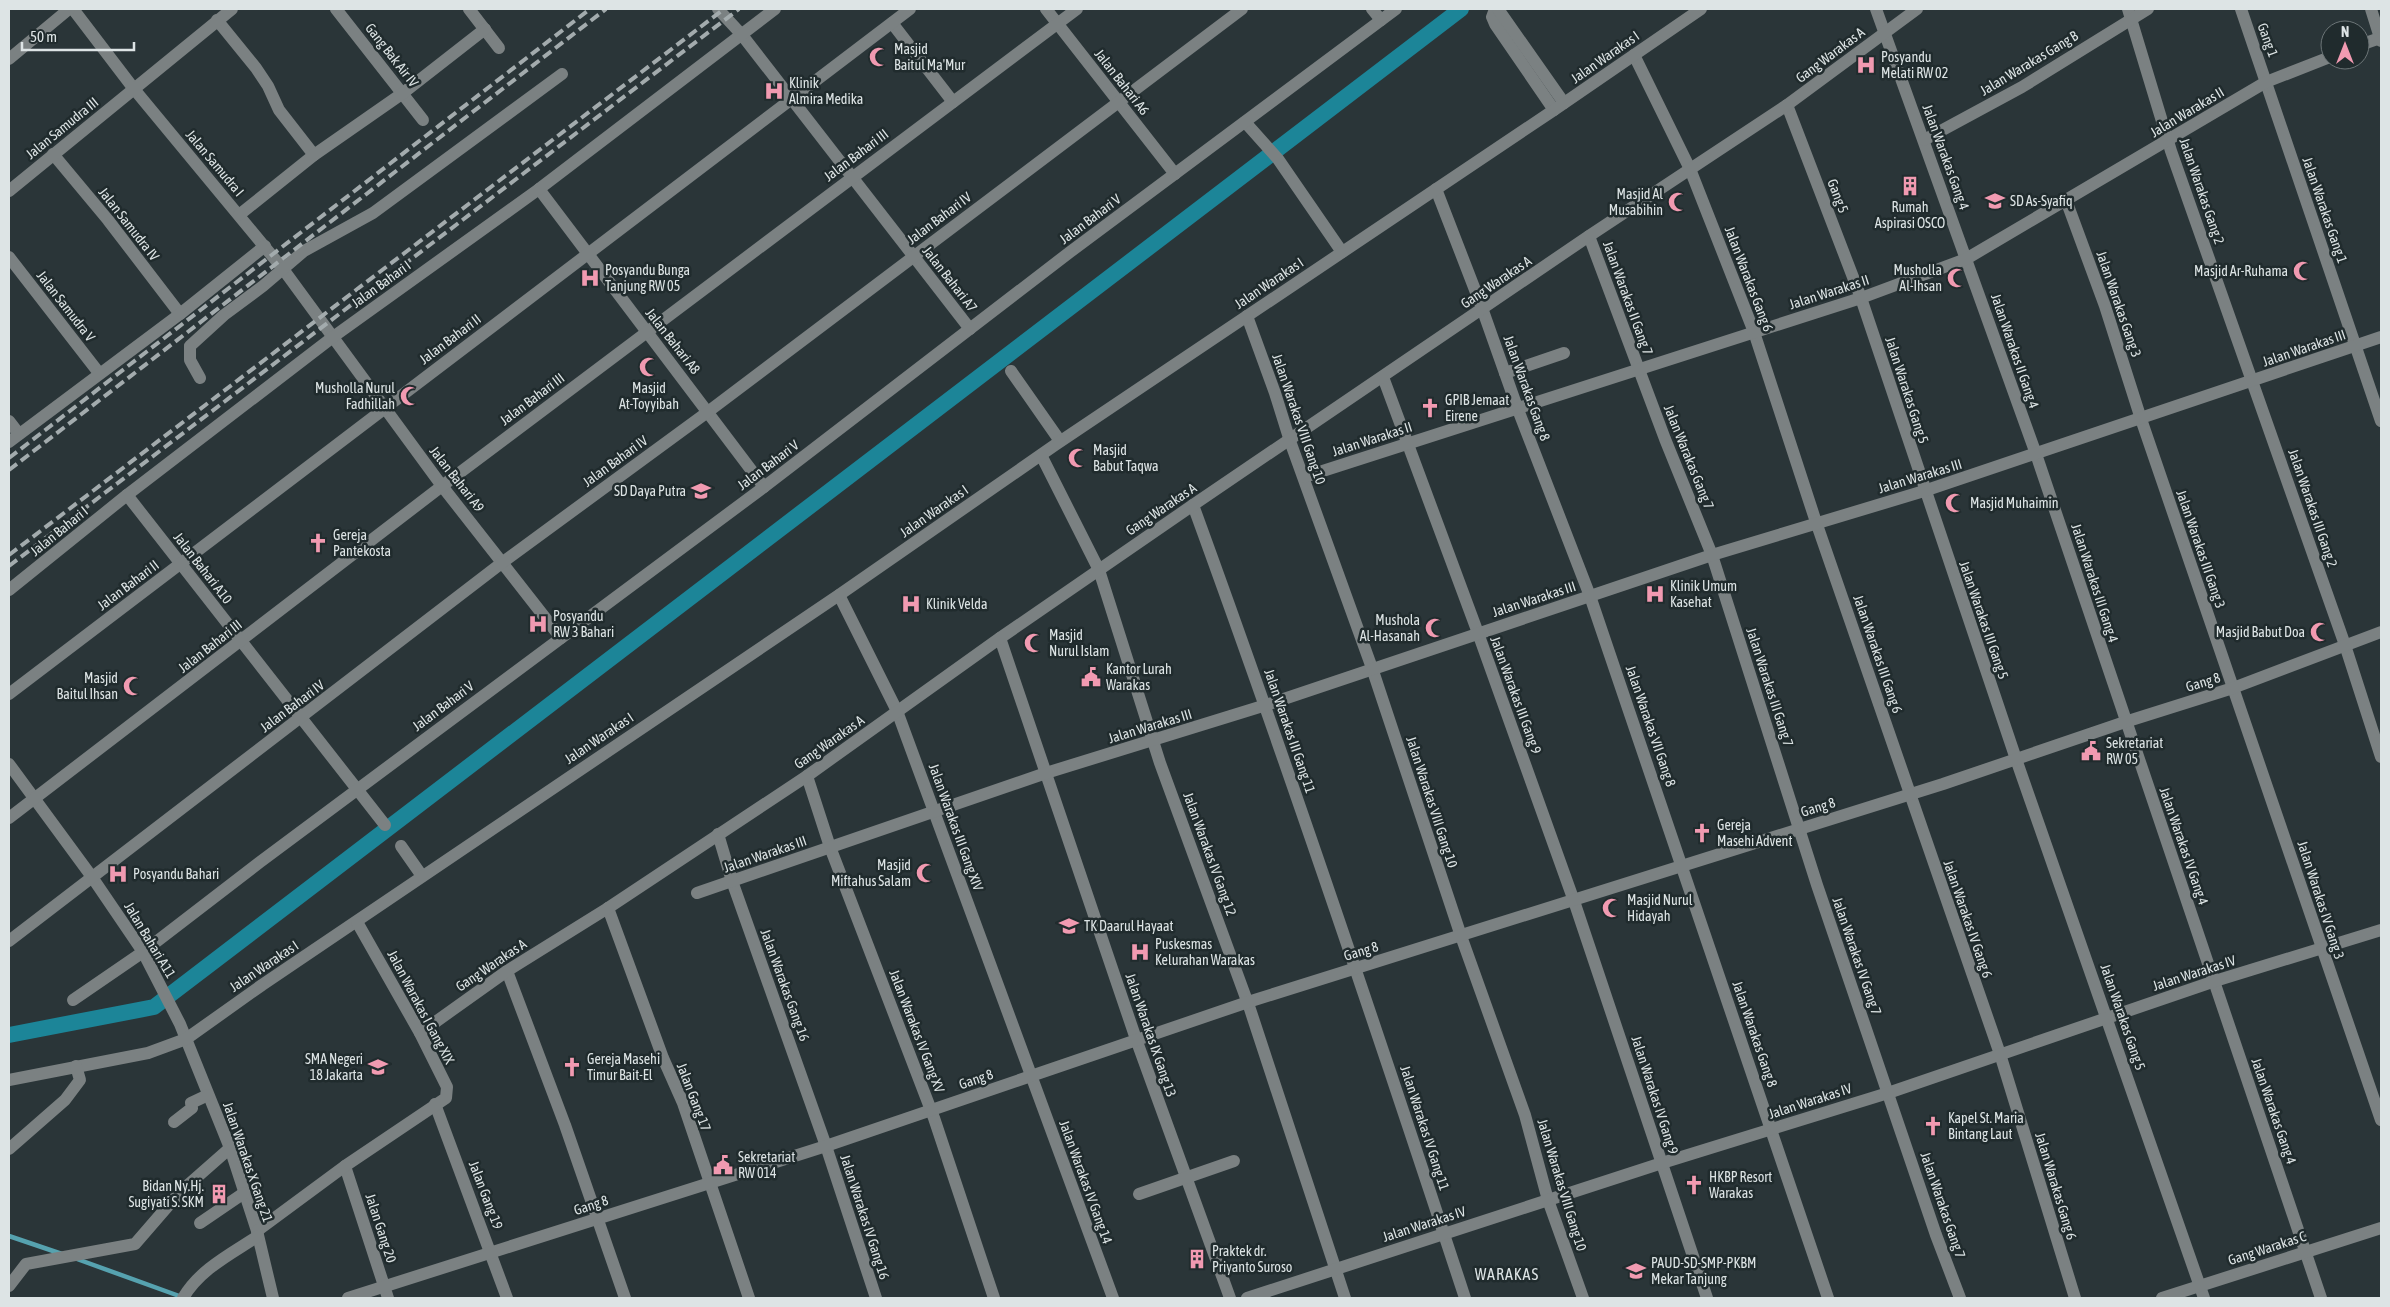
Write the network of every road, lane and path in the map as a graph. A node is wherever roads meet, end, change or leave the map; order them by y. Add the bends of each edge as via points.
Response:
1 (69, 9) edge
2 (73, 9) edge
3 (232, 9) edge
4 (336, 9) edge
5 (469, 9) edge
6 (718, 9) edge
7 (776, 9) edge
8 (910, 9) edge
9 (1046, 9) edge
10 (1077, 9) edge
11 (1242, 9) edge
12 (1372, 9) edge
13 (1396, 9) edge
14 (1701, 9) edge
15 (1876, 9) edge
16 (1917, 9) edge
17 (2148, 9) edge
18 (2241, 9) edge
19 (2371, 9) edge
20 (1495, 10) edge
21 (2130, 14) edge
22 (217, 20) junction
23 (1381, 20) junction
24 (892, 23) junction
25 (1057, 24) junction
26 (485, 29) junction
27 (1885, 32) junction
28 (742, 35) junction
29 (2381, 39) edge
30 (499, 48) dead end
31 (1634, 55) junction
32 (9, 59) edge
33 (2320, 61) edge
34 (562, 74) dead end
35 (2266, 82) junction
36 (134, 89) junction
37 (403, 93) junction
38 (793, 100) junction
39 (953, 102) junction
40 (1118, 102) junction
41 (1788, 105) junction
42 (1559, 107) junction
43 (423, 120) dead end
44 (1246, 122) junction
45 (1924, 140) junction
46 (2168, 141) junction
47 (54, 154) junction
48 (314, 155) junction
49 (1690, 168) junction
50 (1175, 174) junction
51 (852, 176) junction
52 (539, 189) junction
53 (1436, 189) junction
54 (9, 191) edge
55 (2066, 200) junction
56 (240, 215) junction
57 (1589, 236) junction
58 (265, 246) junction
59 (1342, 252) junction
60 (589, 255) junction
61 (914, 256) junction
62 (9, 257) edge
63 (1966, 259) junction
64 (283, 269) junction
65 (1861, 298) junction
66 (1482, 308) junction
67 (180, 314) junction
68 (1247, 316) junction
69 (970, 329) junction
70 (647, 332) junction
71 (1754, 332) junction
72 (333, 338) junction
73 (2381, 338) edge
74 (2355, 347) junction
75 (1564, 353) dead end
76 (1639, 370) junction
77 (1011, 371) dead end
78 (99, 374) junction
79 (1505, 374) junction
80 (1383, 377) junction
81 (200, 378) dead end
82 (2253, 381) junction
83 (384, 407) junction
84 (1517, 407) junction
85 (709, 411) junction
86 (2141, 419) junction
87 (9, 421) edge
88 (2381, 421) edge
89 (14, 438) edge
90 (1060, 441) junction
91 (1290, 441) junction
92 (1408, 443) junction
93 (2036, 454) junction
94 (1041, 455) junction
95 (1304, 477) junction
96 (442, 486) junction
97 (764, 487) junction
98 (1924, 491) junction
99 (127, 495) junction
100 (1193, 505) junction
101 (1817, 523) junction
102 (1712, 555) junction
103 (503, 562) junction
104 (182, 564) junction
105 (1099, 570) junction
106 (9, 590) edge
107 (839, 595) junction
108 (1590, 596) junction
109 (2381, 632) edge
110 (1478, 633) junction
111 (561, 638) junction
112 (1000, 638) junction
113 (241, 641) junction
114 (2345, 645) junction
115 (1372, 668) junction
116 (2233, 688) junction
117 (9, 694) edge
118 (1266, 705) junction
119 (897, 711) junction
120 (300, 718) junction
121 (2125, 722) junction
122 (1153, 740) junction
123 (2381, 757) edge
124 (2016, 759) junction
125 (9, 764) edge
126 (1046, 773) junction
127 (806, 776) junction
128 (356, 789) junction
129 (1910, 794) junction
130 (35, 800) junction
131 (936, 812) junction
132 (9, 818) edge
133 (385, 825) dead end
134 (1800, 828) junction
135 (718, 834) junction
136 (401, 846) dead end
137 (830, 847) junction
138 (1682, 865) junction
139 (422, 876) junction
140 (92, 877) junction
141 (732, 881) junction
142 (697, 893) dead end
143 (1574, 901) junction
144 (608, 908) junction
145 (357, 922) junction
146 (2381, 930) edge
147 (1461, 936) junction
148 (9, 941) edge
149 (156, 942) dead end
150 (2321, 948) junction
151 (143, 952) junction
152 (1356, 968) junction
153 (507, 971) junction
154 (2215, 981) junction
155 (73, 1000) dead end
156 (1248, 1002) junction
157 (2108, 1018) junction
158 (420, 1033) junction
159 (186, 1039) junction
160 (1136, 1039) junction
161 (2000, 1054) junction
162 (76, 1066) junction
163 (1031, 1076) junction
164 (9, 1080) edge
165 (1888, 1092) junction
166 (208, 1095) junction
167 (435, 1104) junction
168 (931, 1110) junction
169 (2381, 1120) edge
170 (174, 1122) dead end
171 (1772, 1129) junction
172 (826, 1146) junction
173 (230, 1148) junction
174 (9, 1149) edge
175 (1234, 1161) dead end
176 (1662, 1163) junction
177 (346, 1166) junction
178 (1186, 1177) junction
179 (710, 1183) junction
180 (244, 1194) junction
181 (1139, 1194) dead end
182 (1548, 1200) junction
183 (597, 1219) junction
184 (200, 1223) dead end
185 (2381, 1228) edge
186 (258, 1233) junction
187 (1444, 1233) junction
188 (2307, 1251) junction
189 (492, 1253) junction
190 (1335, 1269) junction
191 (9, 1286) edge
192 (386, 1292) edge
193 (2202, 1292) edge
194 (183, 1298) edge
195 (274, 1298) edge
196 (348, 1298) edge
197 (507, 1298) edge
198 (625, 1298) edge
199 (749, 1298) edge
200 (876, 1298) edge
201 (994, 1298) edge
202 (1113, 1298) edge
203 (1230, 1298) edge
204 (1247, 1298) edge
205 (1346, 1298) edge
206 (1465, 1298) edge
207 (1583, 1298) edge
208 (1708, 1298) edge
209 (1828, 1298) edge
210 (1960, 1298) edge
211 (2075, 1298) edge
212 (2162, 1298) edge
213 (2321, 1298) edge

1 - 32 street
2 - 36 street, Jalan Samudra I
3 - 22 street, Jalan Samudra III
4 - 37 street, Gang Bak Air IV
5 - 26 street
6 - 28 street, Jalan Bahari A7
7 - 28 street, Jalan Bahari I
8 - 24 street, Jalan Bahari II
9 - 25 street, Jalan Bahari A6
10 - 25 street, Jalan Bahari III
11 - 40 street, Jalan Bahari IV
12 - 23 street
13 - 23 street, Jalan Bahari V
14 - 31 street, Jalan Warakas I
15 - 27 street, Jalan Warakas Gang 4
16 - 27 street, Gang Warakas A
17 - 21 street, Jalan Warakas Gang B
18 - 35 street, Gang 1
19 - 29 street
20 - 42 street via 1496,24
21 - 45 street, Jalan Warakas Gang B via 2022,87
21 - 46 street, Jalan Warakas Gang 2
22 - 36 street, Jalan Samudra III
22 - 48 street via 256,68 279,110
23 - 44 street, Jalan Bahari V
24 - 38 street, Jalan Bahari II
24 - 39 street
25 - 39 street, Jalan Bahari III
25 - 40 street, Jalan Bahari A6
26 - 30 street
26 - 37 street
27 - 41 street, Gang Warakas A
27 - 45 street, Jalan Warakas Gang 4
28 - 38 street, Jalan Bahari A7
28 - 52 street, Jalan Bahari I
31 - 42 street, Jalan Warakas I
31 - 49 street, Jalan Warakas Gang 6
33 - 35 street, Jalan Warakas II
34 - 64 street via 373,213 304,251
35 - 46 street, Jalan Warakas II
35 - 74 street, Jalan Warakas Gang 1
36 - 47 street, Jalan Samudra III
36 - 56 street, Jalan Samudra I
37 - 43 street, Gang Bak Air IV
37 - 48 street
38 - 51 street, Jalan Bahari A7
38 - 60 street, Jalan Bahari II
39 - 51 street, Jalan Bahari III
40 - 50 street, Jalan Bahari A6
40 - 61 street, Jalan Bahari IV
41 - 49 street, Gang Warakas A
41 - 65 street, Gang 5
42 - 53 street, Jalan Warakas I
44 - 50 street, Jalan Bahari V
44 - 59 street via 1278,159
45 - 63 street, Jalan Warakas Gang 4
46 - 55 street, Jalan Warakas II
46 - 82 street, Jalan Warakas Gang 2
47 - 54 street, Jalan Samudra III
47 - 67 street, Jalan Samudra IV
48 - 56 street
49 - 57 street, Gang Warakas A
49 - 71 street, Jalan Warakas Gang 6
50 - 69 street, Jalan Bahari V
51 - 61 street, Jalan Bahari A7
51 - 70 street, Jalan Bahari III
52 - 60 street, Jalan Bahari A8
52 - 72 street, Jalan Bahari I
53 - 59 street, Jalan Warakas I
53 - 66 street, Jalan Warakas Gang 8
55 - 63 street, Jalan Warakas II
55 - 86 street, Jalan Warakas Gang 3
56 - 58 street, Jalan Samudra I
57 - 66 street, Gang Warakas A
57 - 76 street, Jalan Warakas II Gang 7
58 - 64 street, Jalan Samudra I
58 - 67 street
59 - 68 street, Jalan Warakas I
60 - 70 street, Jalan Bahari A8
60 - 83 street, Jalan Bahari II
61 - 69 street, Jalan Bahari A7
61 - 85 street, Jalan Bahari IV
62 - 78 street, Jalan Samudra V
63 - 65 street, Jalan Warakas II
63 - 93 street, Jalan Warakas II Gang 4
64 - 72 street, Jalan Samudra I
64 - 81 street via 190,346 190,360
65 - 71 street, Jalan Warakas II
65 - 98 street, Jalan Warakas Gang 5
66 - 79 street, Jalan Warakas Gang 8
66 - 80 street, Gang Warakas A
67 - 78 street
68 - 90 street, Jalan Warakas I
68 - 91 street, Jalan Warakas VIII Gang 10
69 - 97 street, Jalan Bahari V
70 - 85 street, Jalan Bahari A8
70 - 96 street, Jalan Bahari III
71 - 76 street, Jalan Warakas II
71 - 101 street, Jalan Warakas Gang 6
72 - 83 street, Jalan Bahari A9
72 - 99 street, Jalan Bahari I
73 - 74 street, Jalan Warakas III
74 - 82 street, Jalan Warakas III
74 - 88 street, Jalan Warakas Gang 1
75 - 79 street
76 - 84 street, Jalan Warakas II
76 - 102 street, Jalan Warakas Gang 7
77 - 90 street
78 - 89 street
79 - 84 street, Jalan Warakas Gang 8
80 - 91 street, Gang Warakas A
80 - 92 street, Jalan Warakas III Gang 9
82 - 86 street, Jalan Warakas III
82 - 114 street, Jalan Warakas III Gang 2
83 - 96 street, Jalan Bahari A9
83 - 104 street, Jalan Bahari II
84 - 92 street, Jalan Warakas II
84 - 108 street, Jalan Warakas Gang 8
85 - 97 street, Jalan Bahari A8
85 - 103 street, Jalan Bahari IV
86 - 93 street, Jalan Warakas III
86 - 116 street, Jalan Warakas III Gang 3
87 - 89 street
90 - 94 street, Jalan Warakas I
91 - 95 street, Jalan Warakas VIII Gang 10
91 - 100 street, Gang Warakas A
92 - 95 street, Jalan Warakas II
92 - 110 street, Jalan Warakas III Gang 9
93 - 98 street, Jalan Warakas III
93 - 121 street, Jalan Warakas III Gang 4
94 - 105 street, Jalan Warakas IV Gang 12
94 - 107 street, Jalan Warakas I
95 - 115 street, Jalan Warakas VIII Gang 10
96 - 103 street, Jalan Bahari A9
96 - 113 street, Jalan Bahari III
97 - 111 street, Jalan Bahari V
98 - 101 street, Jalan Warakas III
98 - 124 street, Jalan Warakas III Gang 5
99 - 104 street, Jalan Bahari A10
99 - 106 street, Jalan Bahari I
100 - 105 street, Gang Warakas A
100 - 118 street, Jalan Warakas III Gang 11
101 - 102 street, Jalan Warakas III
101 - 129 street, Jalan Warakas III Gang 6
102 - 108 street, Jalan Warakas III
102 - 134 street, Jalan Warakas III Gang 7
103 - 111 street, Jalan Bahari A9
103 - 120 street, Jalan Bahari IV
104 - 113 street, Jalan Bahari A10
104 - 117 street, Jalan Bahari II
105 - 112 street, Gang Warakas A
105 - 122 street, Jalan Warakas IV Gang 12
107 - 119 street, Jalan Warakas III Gang XIV
107 - 139 street, Jalan Warakas I
108 - 110 street, Jalan Warakas III
108 - 138 street, Jalan Warakas VII Gang 8
109 - 114 street, Gang 8
110 - 115 street, Jalan Warakas III
110 - 143 street, Jalan Warakas III Gang 9
111 - 128 street, Jalan Bahari V
112 - 119 street, Gang Warakas A
112 - 126 street, Jalan Warakas IX Gang 13
113 - 120 street, Jalan Bahari A10
113 - 130 street, Jalan Bahari III
114 - 116 street, Gang 8
114 - 123 street
115 - 118 street, Jalan Warakas III
115 - 147 street, Jalan Warakas VIII Gang 10
116 - 121 street, Gang 8
116 - 150 street, Jalan Warakas IV Gang 3
118 - 122 street, Jalan Warakas III
118 - 152 street, Jalan Warakas III Gang 11
119 - 127 street, Gang Warakas A
119 - 131 street, Jalan Warakas III Gang XIV
120 - 128 street, Jalan Bahari A10
120 - 140 street, Jalan Bahari IV
121 - 124 street, Gang 8
121 - 154 street, Jalan Warakas IV Gang 4
122 - 126 street, Jalan Warakas III
122 - 156 street, Jalan Warakas IV Gang 12
124 - 129 street, Gang 8
124 - 157 street, Jalan Warakas Gang 5
125 - 130 street, Jalan Bahari A11
126 - 131 street, Jalan Warakas III
126 - 160 street, Jalan Warakas IX Gang 13
127 - 135 street, Gang Warakas A
127 - 137 street, Jalan Warakas IV Gang XV
128 - 133 street, Jalan Bahari A10
128 - 149 street, Jalan Bahari V
129 - 134 street, Gang 8
129 - 161 street, Jalan Warakas IV Gang 6
130 - 132 street, Jalan Bahari III
130 - 140 street, Jalan Bahari A11
131 - 137 street, Jalan Warakas III
131 - 163 street, Jalan Warakas III Gang XIV
134 - 138 street, Gang 8
134 - 165 street, Jalan Warakas IV Gang 7
135 - 141 street, Jalan Warakas Gang 16
135 - 144 street, Gang Warakas A
136 - 139 street
137 - 141 street, Jalan Warakas III
137 - 168 street, Jalan Warakas IV Gang XV
138 - 143 street, Gang 8
138 - 171 street, Jalan Warakas Gang 8
139 - 145 street, Jalan Warakas I
140 - 148 street, Jalan Bahari IV
140 - 151 street, Jalan Bahari A11
141 - 142 street, Jalan Warakas III
141 - 172 street, Jalan Warakas Gang 16
143 - 147 street, Gang 8
143 - 176 street, Jalan Warakas IV Gang 9
144 - 153 street, Gang Warakas A
144 - 179 street, Jalan Gang 17 via 662,1058 683,1103
145 - 158 street, Jalan Warakas I Gang XIX
145 - 159 street, Jalan Warakas I
146 - 150 street, Jalan Warakas IV
147 - 152 street, Gang 8
147 - 182 street, Jalan Warakas VIII Gang 10 via 1525,1115
150 - 154 street, Jalan Warakas IV
150 - 169 street, Jalan Warakas IV Gang 3
151 - 155 street
151 - 159 street, Jalan Bahari A11
152 - 156 street, Gang 8
152 - 187 street, Jalan Warakas IV Gang 11
153 - 158 street, Gang Warakas A
153 - 183 street
154 - 157 street, Jalan Warakas IV
154 - 188 street, Jalan Warakas Gang 4
156 - 160 street, Gang 8
156 - 190 street, Jalan Warakas IV Gang 12
157 - 161 street, Jalan Warakas IV
157 - 193 street, Jalan Warakas Gang 5
158 - 167 street, Jalan Warakas I Gang XIX via 446,1087 446,1098
159 - 162 street, Jalan Warakas I via 148,1053
159 - 166 street, Jalan Warakas X Gang 21
160 - 163 street, Gang 8
160 - 178 street, Jalan Warakas IX Gang 13
161 - 165 street, Jalan Warakas IV
161 - 211 street, Jalan Warakas Gang 6
162 - 164 street, Jalan Warakas I
162 - 174 street via 80,1080 65,1100
163 - 168 street, Gang 8
163 - 202 street, Jalan Warakas IV Gang 14
165 - 171 street, Jalan Warakas IV
165 - 210 street, Jalan Warakas Gang 7
166 - 170 street via 191,1103 192,1108
166 - 173 street, Jalan Warakas X Gang 21
167 - 177 street
167 - 189 street, Jalan Gang 19
168 - 172 street, Gang 8
168 - 201 street, Jalan Warakas IV Gang XV
171 - 176 street, Jalan Warakas IV
171 - 209 street, Jalan Warakas Gang 8
172 - 179 street, Gang 8
172 - 200 street, Jalan Warakas IV Gang 16
173 - 180 street, Jalan Warakas X Gang 21
173 - 191 street via 180,1192 135,1244 26,1264
175 - 178 street
176 - 182 street, Jalan Warakas IV
176 - 208 street, Jalan Warakas IV Gang 9
177 - 186 street
177 - 192 street, Jalan Gang 20
178 - 181 street
178 - 203 street, Jalan Warakas IX Gang 13
179 - 183 street, Gang 8
179 - 199 street, Jalan Gang 17
180 - 184 street
180 - 186 street, Jalan Warakas X Gang 21
182 - 187 street, Jalan Warakas IV
182 - 207 street, Jalan Warakas VIII Gang 10
183 - 189 street, Gang 8
183 - 198 street
185 - 188 street, Gang Warakas C
186 - 194 street via 203,1273 190,1285
186 - 195 street, Jalan Warakas X Gang 21
187 - 190 street, Jalan Warakas IV
187 - 206 street, Jalan Warakas IV Gang 11
188 - 193 street, Gang Warakas C
188 - 213 street, Jalan Warakas Gang 4
189 - 192 street, Gang 8
189 - 197 street, Jalan Gang 19
190 - 204 street, Jalan Warakas IV
190 - 205 street, Jalan Warakas IV Gang 12
192 - 196 street, Gang 8
193 - 212 street, Gang Warakas C

